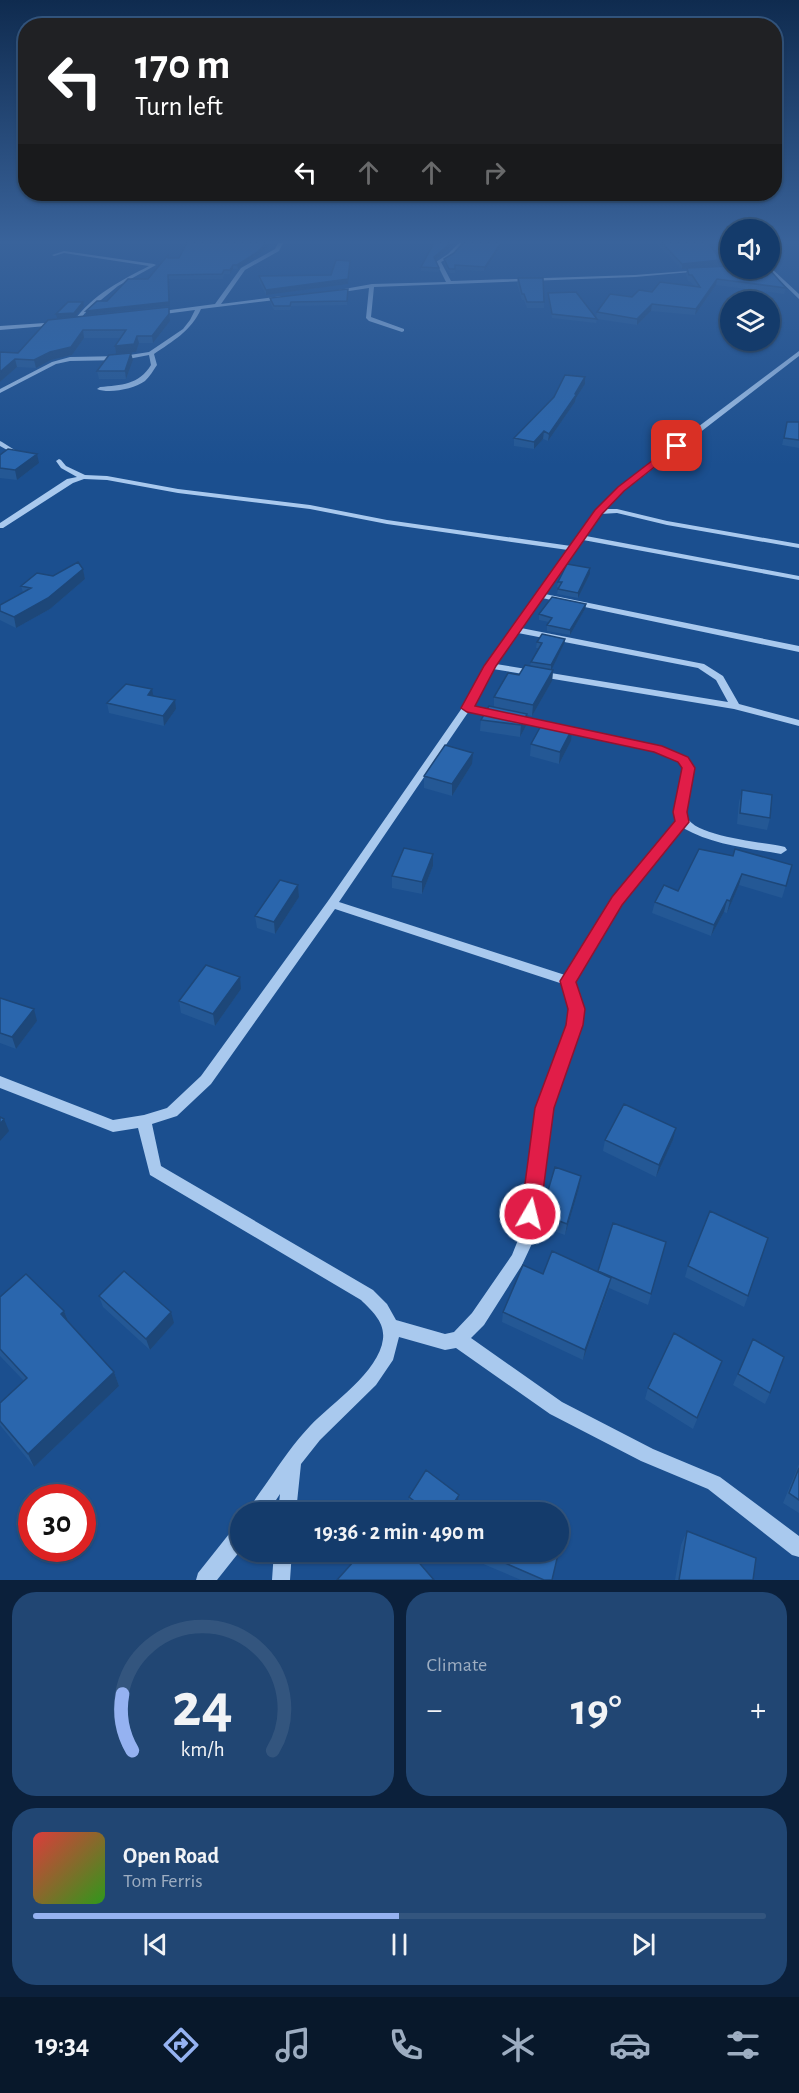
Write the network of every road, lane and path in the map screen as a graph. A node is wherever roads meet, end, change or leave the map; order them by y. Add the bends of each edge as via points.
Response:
1 (77, 317) edge
2 (195, 317) edge
3 (368, 317) edge
4 (88, 320) edge
5 (71, 322) junction
6 (0, 328) edge
7 (402, 330) dead end
8 (151, 353) junction
9 (799, 353) edge
10 (100, 389) dead end
11 (0, 391) edge
12 (0, 442) edge
13 (18, 454) edge
14 (58, 461) dead end
15 (84, 477) junction
16 (609, 501) junction
17 (617, 511) junction
18 (598, 512) junction
19 (0, 526) edge
20 (580, 537) junction
21 (799, 546) edge
22 (574, 549) junction
23 (799, 578) edge
24 (540, 595) junction
25 (516, 630) junction
26 (799, 649) edge
27 (490, 666) junction
28 (735, 706) junction
29 (467, 708) junction
30 (799, 723) edge
31 (682, 822) junction
32 (781, 850) dead end
33 (332, 904) junction
34 (568, 981) junction
35 (0, 1082) edge
36 (144, 1121) junction
37 (392, 1327) junction
38 (458, 1339) junction
39 (292, 1463) junction
40 (264, 1502) edge
41 (288, 1502) edge
42 (799, 1548) edge
43 (230, 1549) edge
44 (282, 1562) edge
45 (206, 1580) edge
46 (281, 1580) edge

1 - 5 street
2 - 8 street via 185,330
3 - 7 street
4 - 5 street
5 - 6 street
8 - 10 street via 154,365 142,381 133,386
8 - 11 street via 123,358 70,358
9 - 16 street
12 - 13 street
14 - 15 street via 63,468
15 - 19 street via 70,481
15 - 22 street via 310,507
16 - 17 street
16 - 18 street
17 - 18 street
17 - 21 street
18 - 20 street
20 - 22 street
20 - 23 street
22 - 24 street
24 - 25 street
24 - 26 street
25 - 27 street
25 - 28 street via 701,666 720,678
27 - 28 street
27 - 29 street
28 - 30 street
29 - 31 street via 658,749 683,759 688,768 680,812
29 - 33 street
31 - 32 street via 696,833
31 - 34 street via 617,901
33 - 34 street
33 - 36 street via 206,1080 172,1112
34 - 38 street via 577,1009 575,1025 544,1108 528,1235 517,1260
35 - 36 street via 113,1126
36 - 37 street via 155,1170 367,1295 386,1314
37 - 38 street via 445,1342
37 - 39 street via 392,1342 381,1367 313,1435
38 - 42 street via 556,1408 647,1455 714,1483
39 - 40 street
39 - 41 street
43 - 45 street
44 - 46 street

